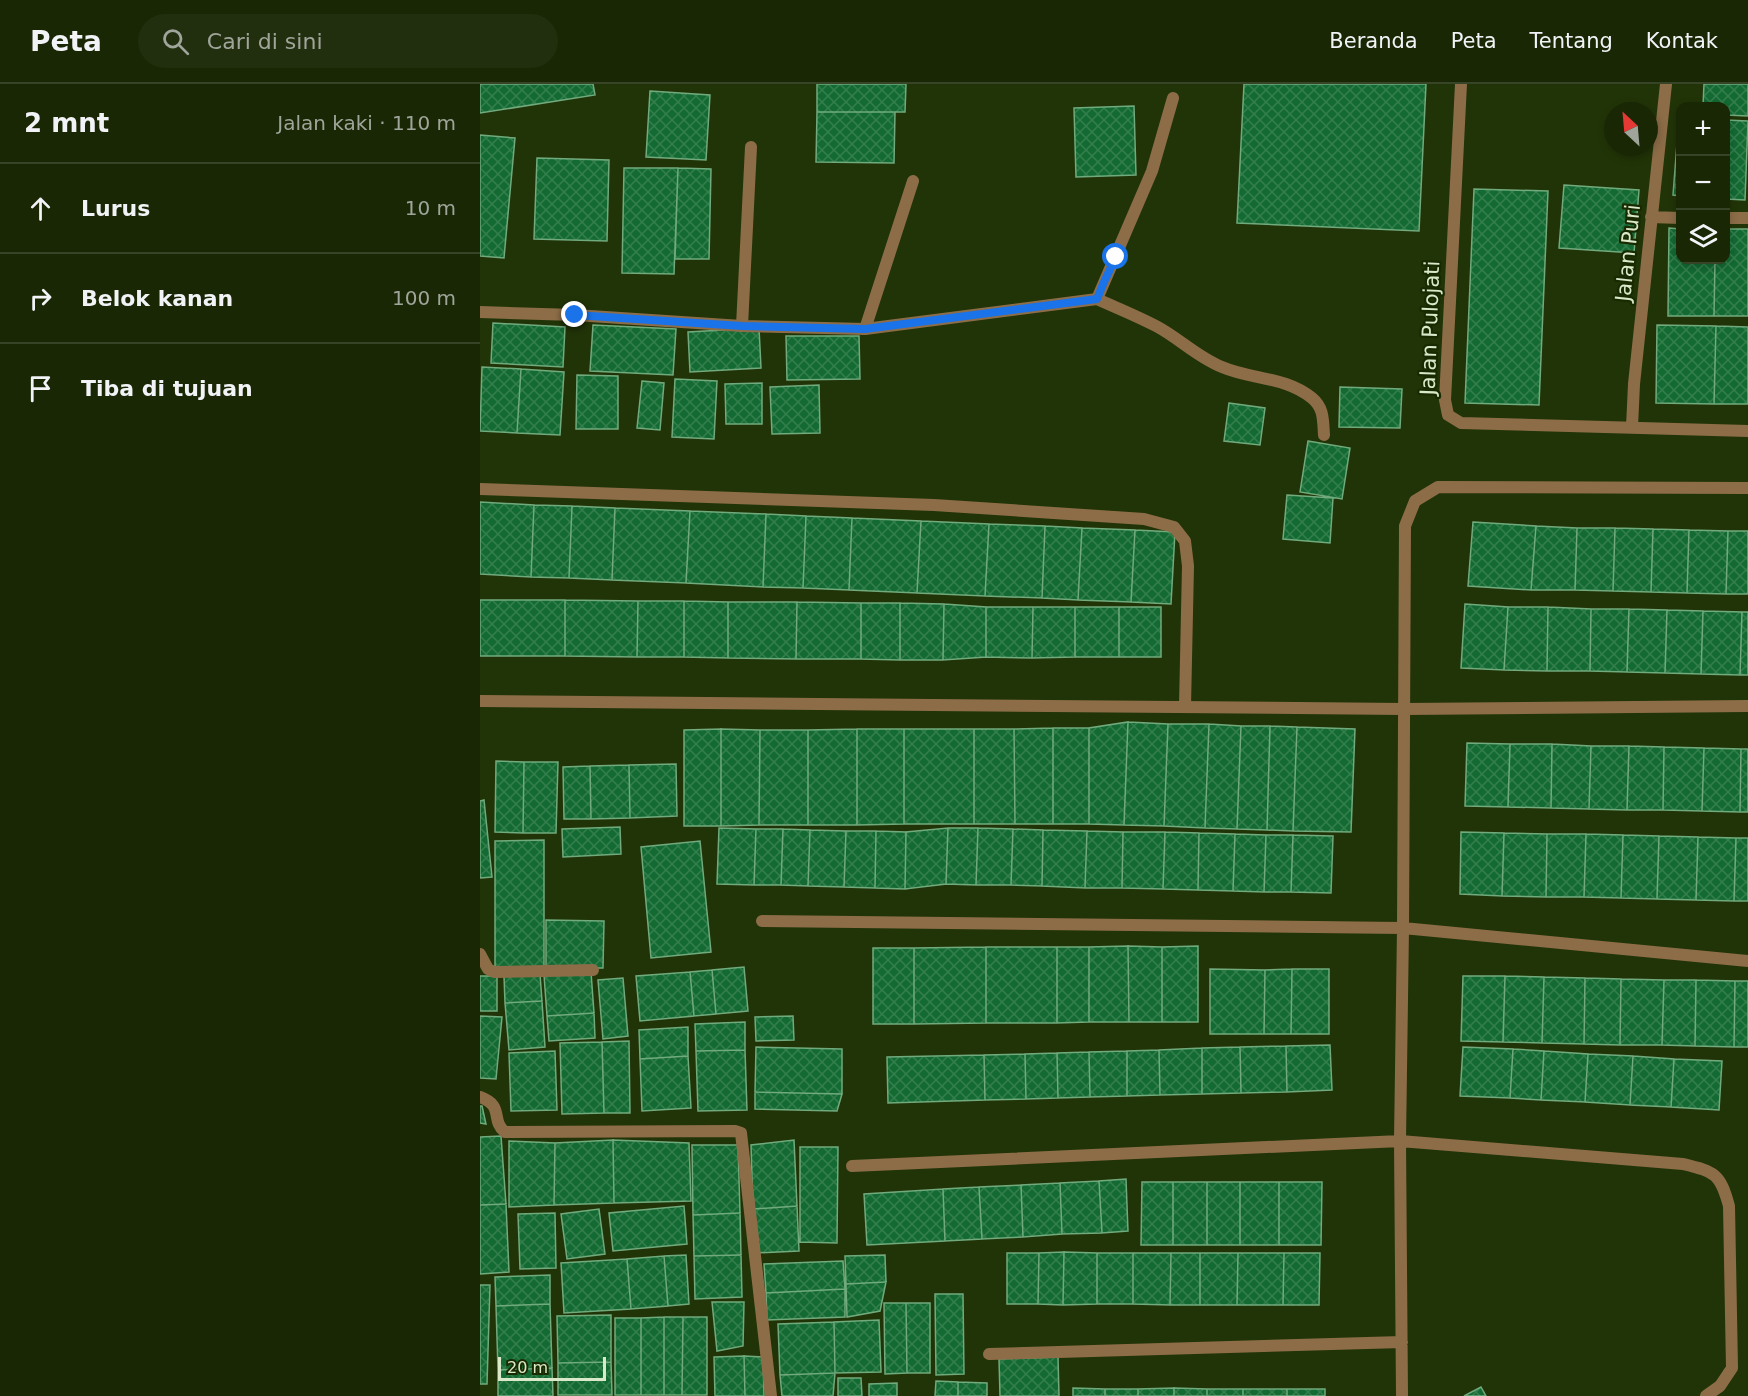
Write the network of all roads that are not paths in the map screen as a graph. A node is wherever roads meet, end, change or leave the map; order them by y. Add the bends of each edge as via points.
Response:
1 (1461, 84) edge
2 (1666, 84) edge
3 (1173, 98) dead end
4 (751, 147) dead end
5 (913, 181) dead end
6 (1651, 218) junction
7 (1676, 218) edge
8 (1730, 218) edge
9 (1748, 218) edge
10 (1097, 299) junction
11 (480, 312) edge
12 (742, 326) junction
13 (865, 329) junction
14 (1632, 427) junction
15 (1748, 431) edge
16 (1324, 435) dead end
17 (1748, 488) edge
18 (480, 489) edge
19 (480, 701) edge
20 (1185, 706) junction
21 (1748, 706) edge
22 (1404, 709) junction
23 (762, 921) dead end
24 (1403, 928) junction
25 (480, 954) edge
26 (1748, 961) edge
27 (592, 969) dead end
28 (480, 1097) edge
29 (1400, 1141) junction
30 (852, 1166) dead end
31 (1402, 1342) junction
32 (989, 1354) dead end
33 (771, 1396) edge
34 (1402, 1396) edge
35 (1706, 1396) edge

1 - 14 street, Jalan Pulojati via 1445,400 1448,415 1461,423
2 - 6 street, Jalan Puri
3 - 10 street via 1152,171
4 - 12 street
5 - 13 street
6 - 7 street
6 - 14 street, Jalan Puri
8 - 9 street
10 - 13 street
10 - 16 street via 1157,327 1218,366 1294,386 1323,411
11 - 12 street
12 - 13 street
14 - 15 street, Jalan Pulojati
17 - 22 street via 1438,487 1416,501 1405,526
18 - 20 street via 934,505 1144,519 1174,527 1185,541 1188,566
19 - 20 street
20 - 22 street
21 - 22 street
22 - 24 street
23 - 24 street
24 - 26 street
24 - 29 street
25 - 27 street via 494,972
28 - 33 street via 495,1106 501,1129 512,1132 741,1133
29 - 30 street
29 - 31 street
29 - 35 street via 1683,1164 1710,1170 1723,1185 1729,1206 1732,1368 1720,1386
31 - 32 street
31 - 34 street

